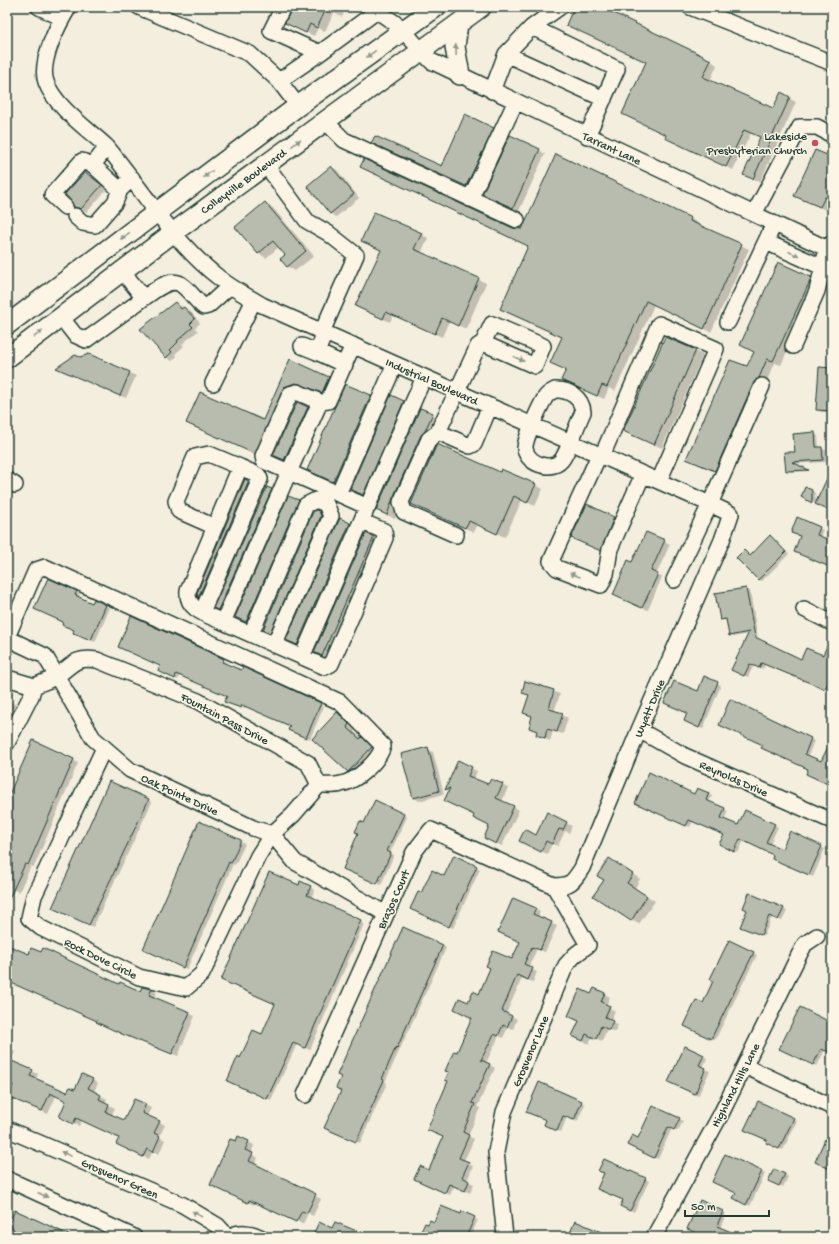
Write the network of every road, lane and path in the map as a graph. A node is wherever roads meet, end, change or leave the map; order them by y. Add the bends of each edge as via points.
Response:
1 (39, 7) edge
2 (139, 7) edge
3 (283, 7) edge
4 (436, 7) edge
5 (481, 7) edge
6 (560, 7) edge
7 (690, 7) edge
8 (66, 12) edge
9 (458, 24) junction
10 (532, 27) junction
11 (402, 31) junction
12 (420, 50) junction
13 (320, 53) junction
14 (506, 54) junction
15 (832, 63) edge
16 (460, 75) junction
17 (279, 81) junction
18 (492, 91) junction
19 (604, 99) junction
20 (515, 102) junction
21 (298, 106) junction
22 (325, 121) junction
23 (832, 135) edge
24 (587, 136) junction
25 (107, 147) junction
26 (93, 165) junction
27 (266, 165) junction
28 (132, 178) junction
29 (120, 190) junction
30 (470, 199) junction
31 (157, 213) junction
32 (754, 214) junction
33 (517, 220) dead end
34 (774, 224) junction
35 (174, 232) junction
36 (766, 242) junction
37 (830, 248) edge
38 (822, 267) junction
39 (122, 272) junction
40 (230, 286) junction
41 (144, 298) junction
42 (254, 300) junction
43 (60, 317) junction
44 (728, 322) dead end
45 (7, 325) edge
46 (324, 332) junction
47 (483, 343) dead end
48 (302, 346) dead end
49 (353, 346) junction
50 (794, 346) dead end
51 (317, 352) junction
52 (7, 358) edge
53 (395, 364) junction
54 (345, 365) junction
55 (424, 377) junction
56 (213, 383) dead end
57 (762, 386) dead end
58 (456, 391) junction
59 (320, 402) junction
60 (490, 406) junction
61 (533, 425) junction
62 (438, 432) junction
63 (570, 442) junction
64 (601, 455) junction
65 (240, 467) junction
66 (289, 472) junction
67 (643, 474) junction
68 (659, 481) junction
69 (338, 494) junction
70 (710, 504) junction
71 (368, 507) junction
72 (731, 514) joint
73 (370, 525) dead end
74 (215, 527) junction
75 (456, 535) dead end
76 (674, 580) dead end
77 (804, 609) dead end
78 (202, 612) junction
79 (223, 622) junction
80 (832, 623) edge
81 (251, 634) junction
82 (7, 638) edge
83 (274, 645) junction
84 (302, 658) junction
85 (57, 676) junction
86 (7, 678) edge
87 (34, 686) junction
88 (639, 730) junction
89 (7, 743) edge
90 (104, 748) junction
91 (319, 785) junction
92 (832, 821) edge
93 (272, 834) junction
94 (554, 886) junction
95 (386, 914) junction
96 (817, 936) dead end
97 (745, 1066) junction
98 (305, 1095) dead end
99 (832, 1107) edge
100 (7, 1128) edge
101 (7, 1179) edge
102 (134, 1237) edge
103 (229, 1237) edge
104 (260, 1237) edge
105 (505, 1237) edge
106 (654, 1237) edge

1 - 8 street
2 - 17 street via 250,54
3 - 13 street via 271,31
4 - 11 main road
5 - 9 main road, Colleyville Boulevard
6 - 10 street
7 - 15 street
8 - 25 street, Industrial Boulevard via 45,61 46,81 55,99
9 - 12 main road, Colleyville Boulevard
16 -> 9 main road via 455,48
10 - 14 street
10 - 19 street via 617,69
11 - 12 street, Tarrant Lane
11 - 13 street, Tarrant Lane via 398,25 377,11
11 -> 21 main road
12 - 16 street, Tarrant Lane via 431,61
12 - 22 main road, Colleyville Boulevard
13 - 17 street
14 - 18 street
14 - 19 street
16 - 18 street, Tarrant Lane
17 - 21 street
18 - 20 street, Tarrant Lane
19 - 24 street
20 - 24 street, Tarrant Lane
20 - 30 street
21 -> 31 main road
27 -> 22 main road, Colleyville Boulevard
22 - 30 street via 344,140
23 - 32 street via 817,127 800,127
24 - 32 street, Tarrant Lane
25 - 26 street
25 - 28 street, Industrial Boulevard
26 - 29 street
26 - 29 street via 82,161 52,195 83,223 94,224 115,202
27 - 35 main road, Colleyville Boulevard
27 - 46 street via 307,221 328,233 356,255
28 - 29 street
28 - 31 street, Industrial Boulevard
30 - 33 street
31 - 35 street, Industrial Boulevard
31 -> 45 main road
32 - 34 street, Tarrant Lane
34 - 36 street
34 - 37 street, Tarrant Lane
35 - 39 main road, Colleyville Boulevard
35 - 40 street, Industrial Boulevard via 207,268
36 -> 38 street
36 - 44 street
37 - 38 street
38 - 50 street via 817,291
39 - 41 street
39 - 43 main road, Colleyville Boulevard
40 - 41 street via 204,307 182,284 176,282 169,282
40 - 42 street, Industrial Boulevard
41 - 43 street via 86,340 75,335
42 - 46 street, Industrial Boulevard
42 - 56 street
52 -> 43 main road, Colleyville Boulevard
46 - 49 street, Industrial Boulevard
46 - 51 street
47 - 58 street via 478,346
48 - 51 street
49 - 53 street, Industrial Boulevard
49 - 54 street
51 - 54 street
53 - 55 street, Industrial Boulevard
53 - 69 street
54 - 59 street via 328,401
55 - 58 street, Industrial Boulevard
55 - 71 street
57 - 70 street
58 - 60 street, Industrial Boulevard
58 - 62 street
59 - 66 street
59 - 66 street via 297,392 290,394 263,456 264,461
60 - 61 street, Industrial Boulevard
60 - 62 street via 474,444 470,446
61 - 63 street, Industrial Boulevard
61 - 63 street via 525,444 525,450 532,461 551,466 563,459
61 - 63 street via 545,397 555,390 577,397 583,412
62 - 75 street via 429,439 401,502 404,512
63 - 64 street, Industrial Boulevard
64 - 67 street, Industrial Boulevard
67 -> 64 street via 610,549 606,574 601,585 557,568 551,561
64 - 68 street via 659,324 716,349
65 - 74 street
65 - 74 street via 209,454 195,457 176,500 179,511
65 - 78 street via 258,475 260,479
66 - 69 street
66 - 79 street
67 - 68 street, Industrial Boulevard
68 - 70 street, Industrial Boulevard
69 - 71 street
70 - 72 street, Industrial Boulevard
70 - 76 street
71 - 84 street
72 - 88 street, Wyatt Drive
73 - 84 street via 384,531 385,538 331,664 324,668
74 - 78 street via 188,591 193,608
77 - 80 street
78 - 79 street
79 - 81 street
81 - 83 street
81 - 83 street via 306,505 316,500 326,504 331,516
82 - 85 street, Oak Pointe Drive via 45,656
82 - 91 street via 36,570 45,567 340,702 383,746 381,754 359,775 342,784
83 - 84 street
85 - 87 street, Fountain Pass Drive
85 - 90 street, Oak Pointe Drive via 93,738
85 - 91 street, Fountain Pass Drive via 69,665 84,658 97,660 190,698 308,763
86 - 87 street
87 - 89 street
88 - 92 street, Reynolds Drive via 685,756
88 - 94 street, Wyatt Drive via 582,868 574,881 566,886
90 - 93 street, Oak Pointe Drive via 130,770 253,828
90 - 93 street, Rock Dove Circle via 34,896 29,918 41,928 139,977 186,988 202,974 258,856
91 - 93 street via 294,815
93 - 95 street via 295,862
94 - 95 street, Brazos Court via 431,830 414,852
94 - 105 street, Grosvenor Lane via 588,945 566,965 504,1112 496,1152
95 - 98 street, Brazos Court
96 - 97 street, Highland Hills Lane via 806,944 798,955
97 - 99 street
97 - 106 street, Highland Hills Lane
103 -> 100 street, Grosvenor Green via 218,1226 183,1205
101 -> 102 street
103 - 104 street via 243,1233

